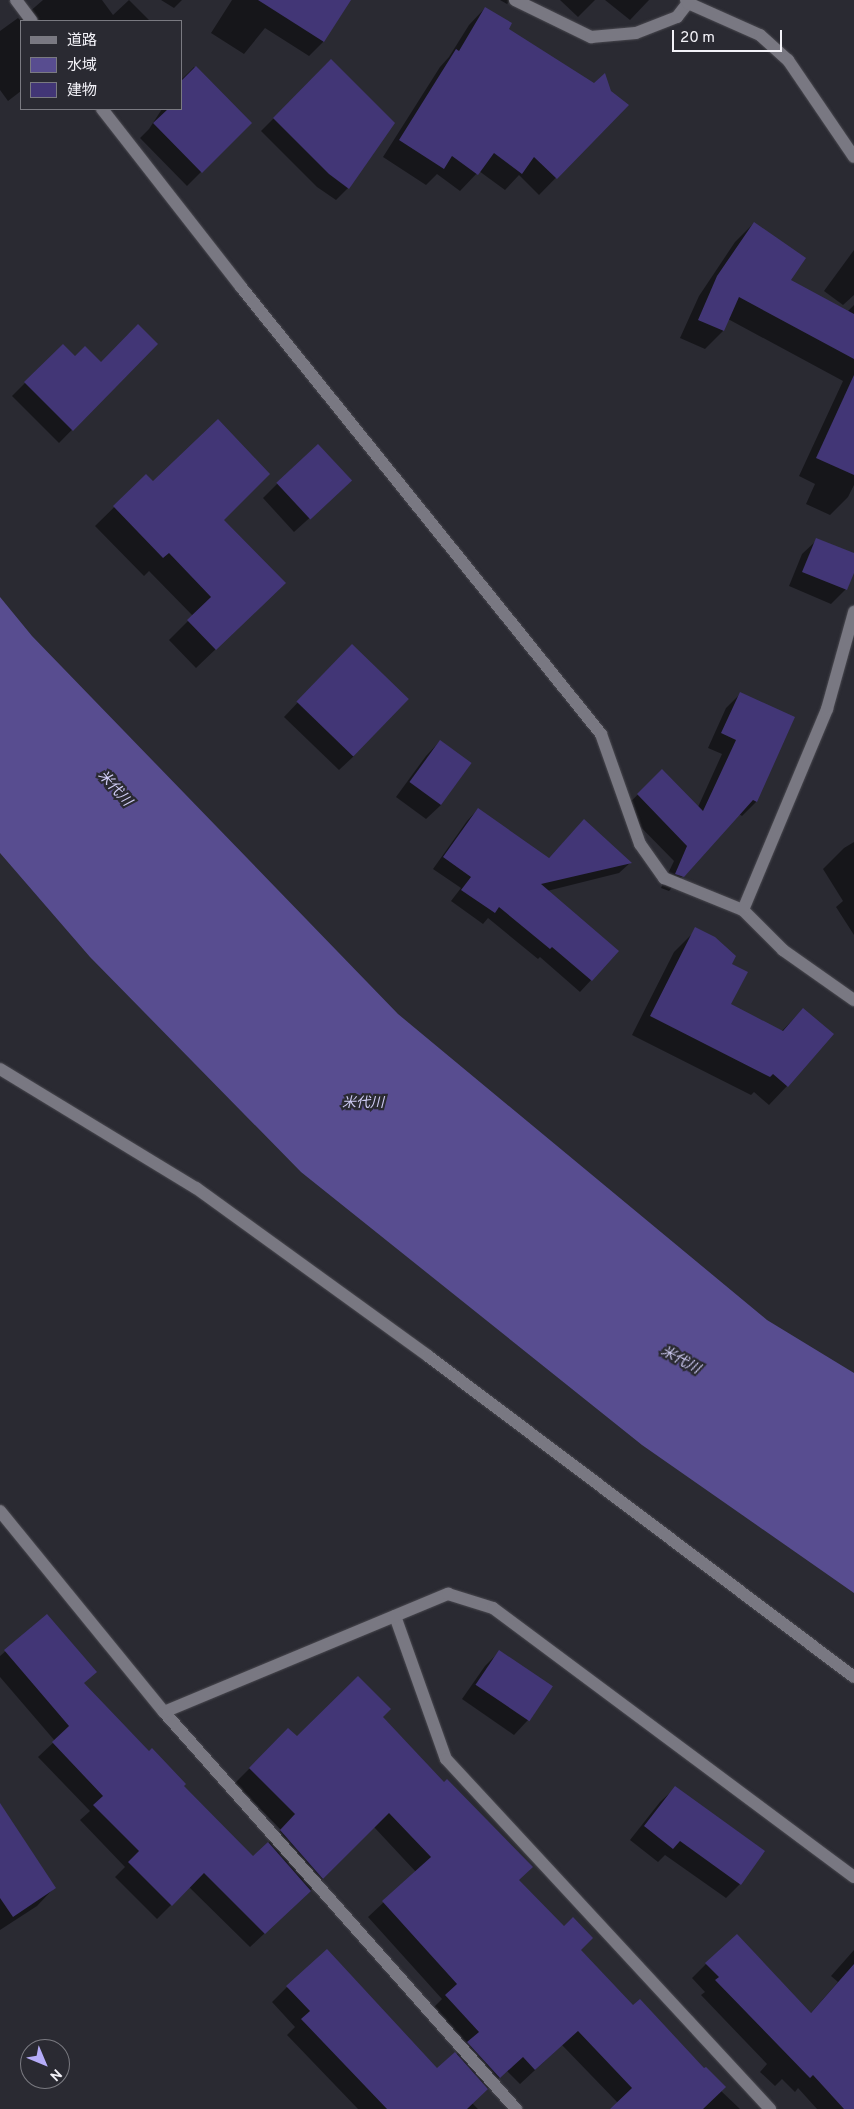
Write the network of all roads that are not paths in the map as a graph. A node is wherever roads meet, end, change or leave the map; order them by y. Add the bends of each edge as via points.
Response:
1 (16, 0) edge
2 (515, 0) edge
3 (687, 1) edge
4 (31, 20) edge
5 (103, 110) edge
6 (854, 157) edge
7 (854, 612) edge
8 (743, 910) junction
9 (854, 1000) edge
10 (0, 1069) edge
11 (0, 1511) edge
12 (395, 1616) junction
13 (854, 1677) edge
14 (164, 1712) junction
15 (854, 1877) edge
16 (516, 2109) edge
17 (770, 2109) edge

1 - 4 street
2 - 3 street via 591,37 636,33 677,17
3 - 6 street via 760,35 788,60
5 - 8 street via 600,734 640,844 664,878
7 - 8 street via 826,709
8 - 9 street via 783,950
10 - 13 street via 196,1188 428,1356
11 - 14 street
12 - 14 street
12 - 15 street via 448,1594 493,1608
12 - 17 street via 446,1759
14 - 16 street

